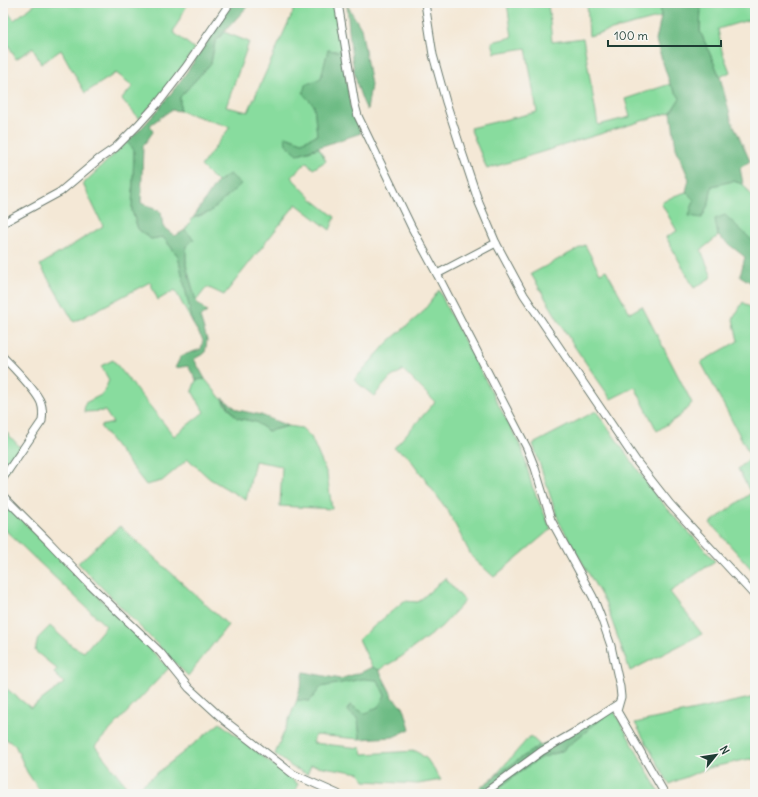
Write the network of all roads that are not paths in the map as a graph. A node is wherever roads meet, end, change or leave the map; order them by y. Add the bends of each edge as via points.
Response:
1 (230, 3) edge
2 (338, 3) edge
3 (425, 3) edge
4 (3, 223) edge
5 (496, 243) junction
6 (437, 274) junction
7 (3, 357) edge
8 (3, 478) edge
9 (3, 496) edge
10 (755, 596) edge
11 (618, 704) junction
12 (338, 794) edge
13 (483, 794) edge
14 (665, 794) edge

1 - 4 street via 159,102 115,148 60,192
2 - 6 street via 358,116 396,198
3 - 5 street via 433,55 446,102 479,203
5 - 6 street
5 - 10 street via 524,295 637,462 670,504
6 - 11 street via 527,448 551,520 593,597 611,646 620,687 621,697
7 - 8 street via 40,401 43,412 42,421
9 - 12 street via 160,652 189,688 224,721 292,774
11 - 13 street via 542,751
11 - 14 street via 618,711

